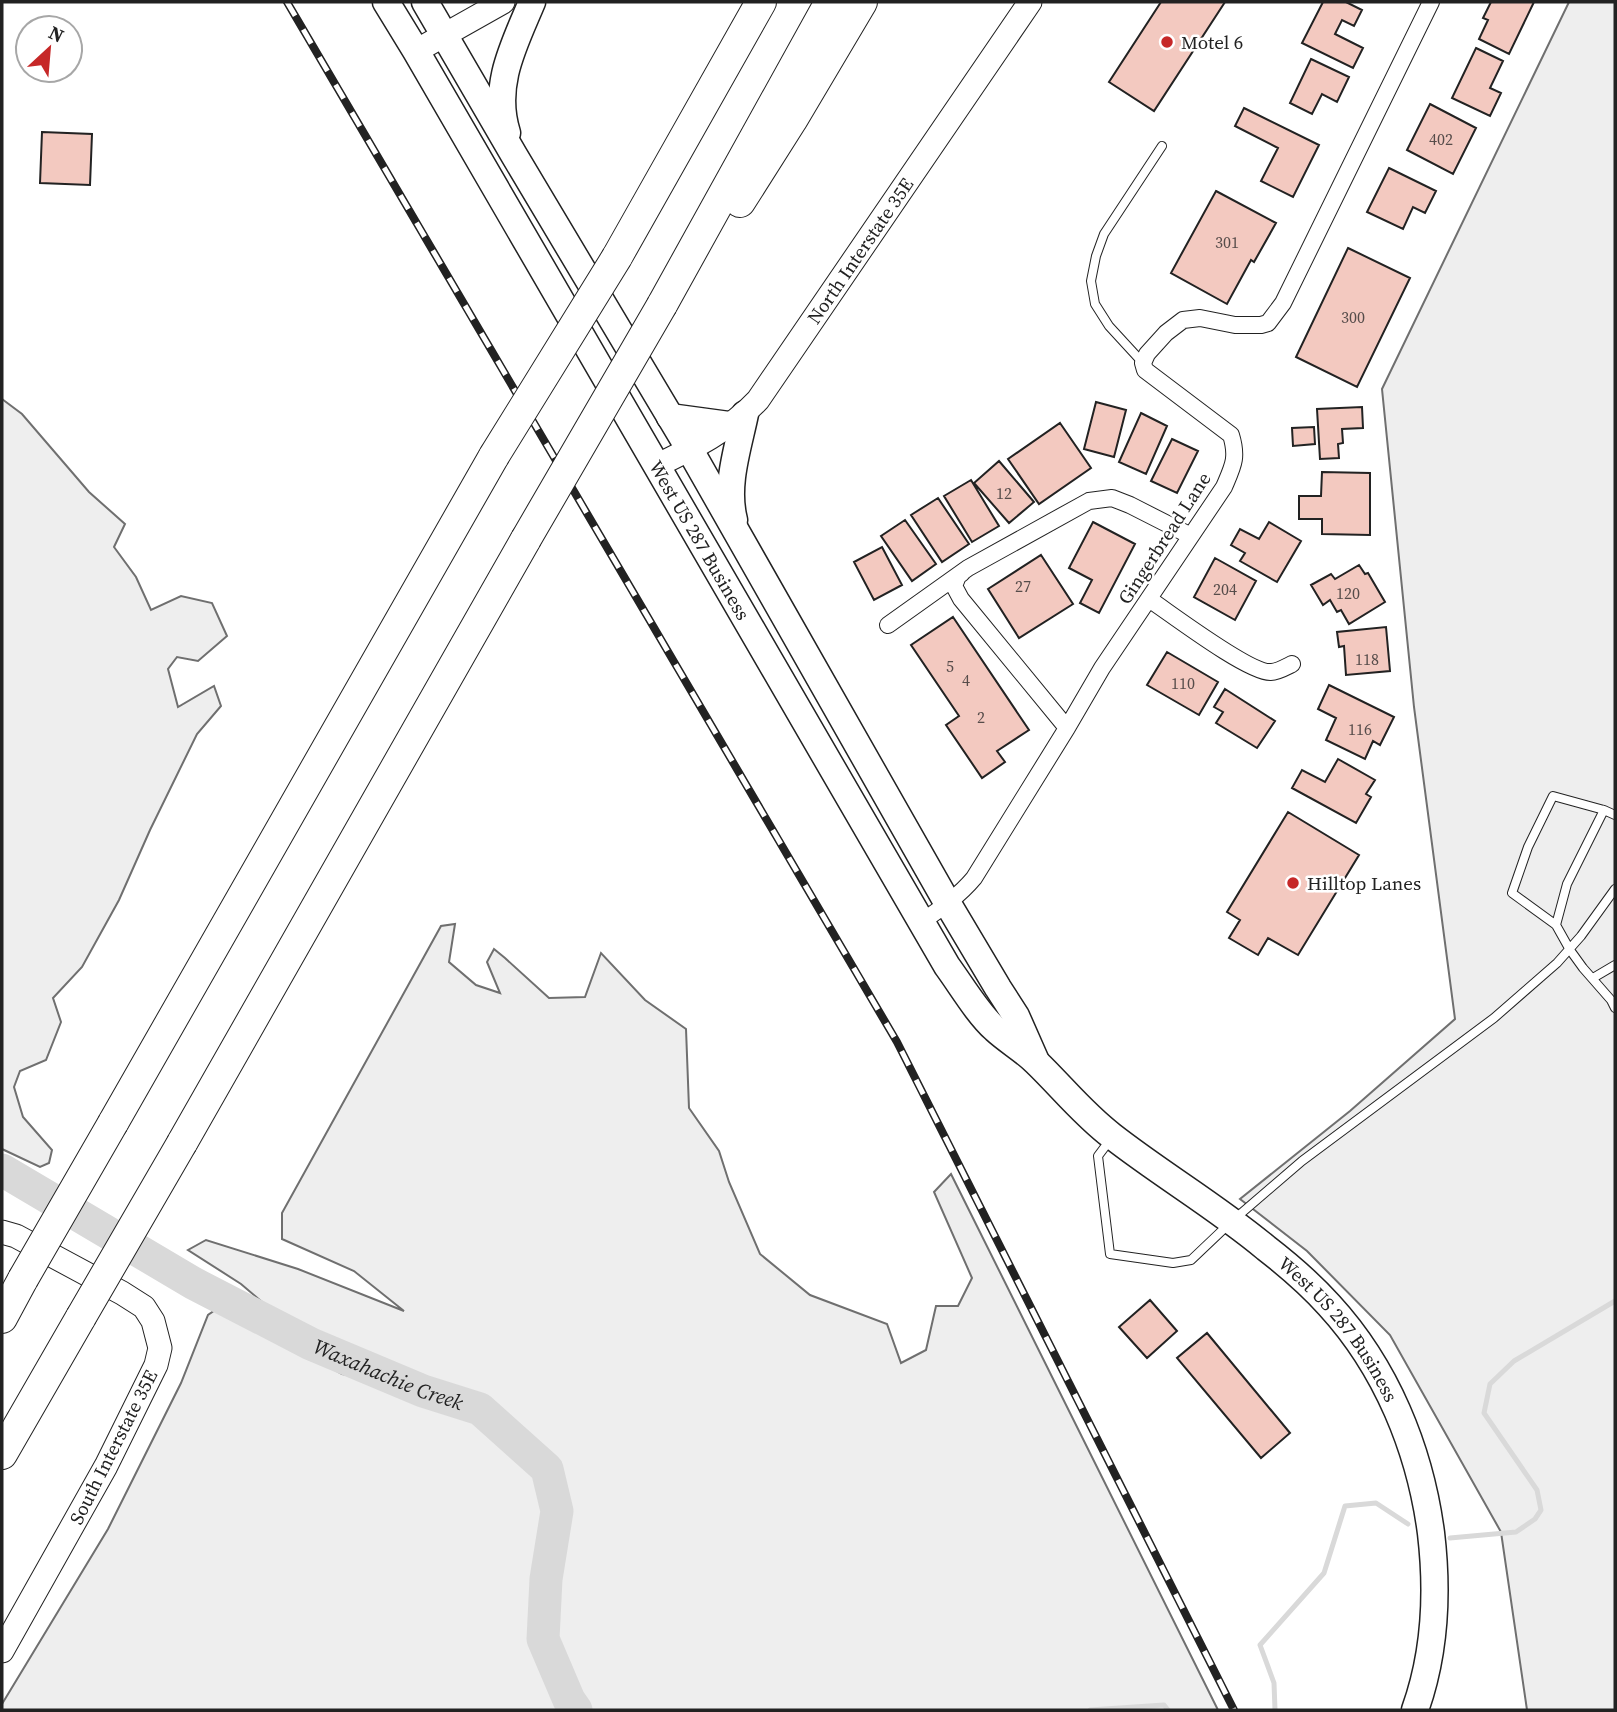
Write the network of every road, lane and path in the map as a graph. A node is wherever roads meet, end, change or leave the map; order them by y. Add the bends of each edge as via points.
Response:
1 (386, 2) edge
2 (425, 2) edge
3 (503, 2) edge
4 (532, 2) edge
5 (744, 2) edge
6 (761, 2) edge
7 (831, 2) edge
8 (862, 2) edge
9 (1030, 2) edge
10 (1431, 2) edge
11 (444, 34) junction
12 (416, 51) junction
13 (722, 73) junction
14 (1162, 146) dead end
15 (514, 155) junction
16 (668, 292) junction
17 (1143, 363) junction
18 (670, 417) junction
19 (737, 420) junction
20 (690, 450) junction
21 (656, 466) junction
22 (1191, 536) junction
23 (741, 542) junction
24 (968, 568) junction
25 (1149, 599) junction
26 (888, 625) dead end
27 (1292, 664) dead end
28 (1067, 728) junction
29 (1604, 810) junction
30 (1615, 816) edge
31 (1615, 888) edge
32 (948, 904) junction
33 (920, 923) junction
34 (1556, 925) junction
35 (1570, 950) junction
36 (1615, 965) edge
37 (1592, 978) junction
38 (1615, 1008) edge
39 (1035, 1061) junction
40 (1112, 1136) junction
41 (1231, 1222) junction
42 (2, 1232) edge
43 (2, 1318) edge
44 (2, 1454) edge
45 (2, 1651) edge
46 (1415, 1710) edge

1 - 12 main road, West US 287 Business
2 - 11 main road, West US 287 Business
3 - 11 main road
4 - 15 main road via 506,66 502,94 501,115
5 - 13 highway
6 - 13 highway
7 - 16 highway
8 - 16 highway via 733,213
9 - 19 main road, North Interstate 35E via 774,379
10 - 17 street via 1283,303 1268,323 1184,320 1166,333
11 - 12 main road
11 - 15 main road, West US 287 Business
12 - 21 main road, West US 287 Business
13 - 43 highway, bridge via 617,257 494,456
14 - 17 lane via 1104,234 1091,281 1095,304
15 - 18 main road, West US 287 Business
16 - 44 highway, bridge
17 - 22 street, Gingerbread Lane via 1144,370 1231,435 1236,449 1224,487
18 - 19 main road
18 - 20 main road, West US 287 Business
19 - 20 main road, North Interstate 35E
19 - 23 main road via 730,506
20 - 21 main road, North Interstate 35E
20 - 23 main road, West US 287 Business
21 - 33 main road, West US 287 Business
22 - 24 street via 1112,498 1089,501
22 - 25 street, Gingerbread Lane
23 - 32 main road, West US 287 Business
24 - 26 street
24 - 28 street via 954,586 961,599
25 - 27 street via 1254,669 1271,672
25 - 28 street, Gingerbread Lane
28 - 32 street, Gingerbread Lane via 974,878
29 - 30 lane
29 - 34 lane via 1567,884
29 - 34 lane via 1553,796 1528,847 1512,893
31 - 35 lane
32 - 33 street, Gingerbread Lane
32 - 39 main road, West US 287 Business via 1016,1016
33 - 39 main road, West US 287 Business via 994,1029
34 - 35 lane
35 - 37 lane
35 - 41 lane via 1494,1018 1302,1161
36 - 37 lane
37 - 38 lane
39 - 40 main road, West US 287 Business
40 - 41 main road, West US 287 Business
40 - 41 lane via 1098,1156 1110,1254 1173,1263 1191,1260
41 - 46 main road, West US 287 Business via 1300,1276 1353,1334 1389,1392 1418,1464 1433,1553 1433,1630
42 - 45 main road, South Interstate 35E via 144,1307 160,1348 106,1466

